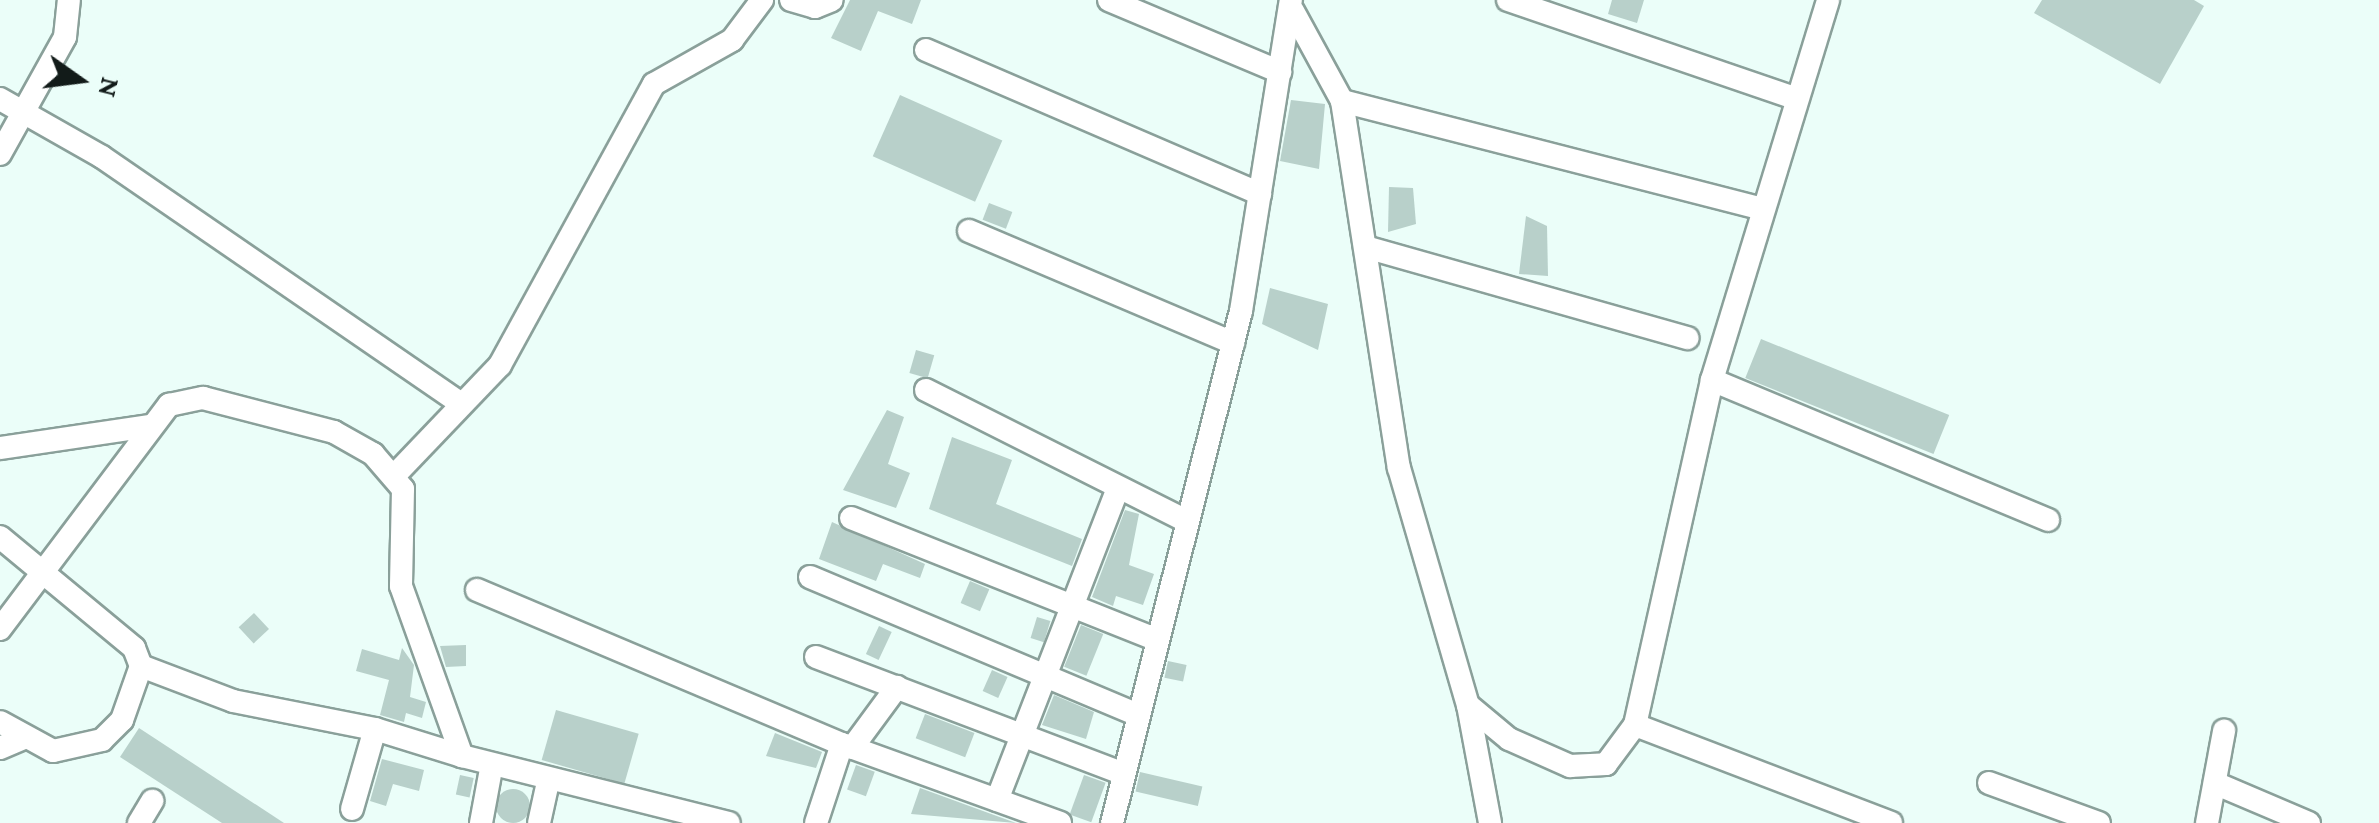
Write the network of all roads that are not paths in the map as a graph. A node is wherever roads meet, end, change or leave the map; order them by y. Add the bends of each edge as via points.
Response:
1 (69, 0) edge
2 (762, 0) edge
3 (790, 0) edge
4 (832, 0) edge
5 (1110, 0) edge
6 (1508, 0) edge
7 (1828, 0) edge
8 (1292, 6) edge
9 (926, 50) dead end
10 (1280, 72) junction
11 (1796, 98) junction
12 (0, 99) edge
13 (1342, 101) junction
14 (23, 113) junction
15 (0, 154) edge
16 (1260, 194) junction
17 (1762, 209) junction
18 (969, 231) dead end
19 (1369, 248) junction
20 (1688, 338) dead end
21 (1233, 343) junction
22 (1712, 380) junction
23 (926, 390) dead end
24 (460, 403) junction
25 (148, 426) junction
26 (0, 448) edge
27 (394, 476) junction
28 (1117, 490) junction
29 (851, 518) dead end
30 (2048, 520) dead end
31 (1188, 522) junction
32 (0, 536) edge
33 (38, 569) junction
34 (810, 576) dead end
35 (477, 590) dead end
36 (1072, 606) junction
37 (0, 629) edge
38 (1158, 640) junction
39 (816, 657) dead end
40 (141, 666) junction
41 (1045, 675) junction
42 (897, 688) junction
43 (1468, 705) junction
44 (1139, 715) junction
45 (0, 722) edge
46 (1636, 725) junction
47 (375, 729) junction
48 (2224, 731) dead end
49 (1021, 734) junction
50 (26, 738) junction
51 (847, 746) junction
52 (0, 748) edge
53 (462, 756) junction
54 (492, 768) junction
55 (1124, 774) junction
56 (548, 782) junction
57 (1989, 783) dead end
58 (2217, 784) junction
59 (997, 800) junction
60 (152, 801) dead end
61 (352, 808) dead end
62 (610, 812) edge
63 (139, 823) edge
64 (481, 823) edge
65 (540, 823) edge
66 (729, 823) edge
67 (816, 823) edge
68 (1060, 823) edge
69 (1112, 823) edge
70 (1490, 823) edge
71 (1891, 823) edge
72 (2099, 823) edge
73 (2208, 823) edge
74 (2309, 823) edge

1 - 14 street via 64,37
2 - 24 street via 732,40 654,84 539,306
3 - 4 street
5 - 10 street
6 - 11 street
7 - 11 street
8 - 10 street
8 - 13 street
9 - 16 street
10 - 16 street
11 - 17 street
12 - 14 street
13 - 17 street
13 - 19 street
14 - 15 street
14 - 24 street
16 - 21 street
17 - 22 street
18 - 21 street
19 - 20 street
19 - 43 street via 1399,468
21 - 31 street
22 - 30 street
22 - 46 street
23 - 28 street
24 - 27 street
25 - 26 street
25 - 27 street via 169,405 203,398 356,441
25 - 33 street
27 - 53 street via 406,501 401,586
28 - 31 street
28 - 36 street
29 - 36 street
31 - 38 street
32 - 33 street
33 - 37 street
33 - 40 street via 134,648
34 - 41 street
35 - 51 street
36 - 38 street
36 - 41 street
38 - 44 street
39 - 42 street
40 - 47 street via 233,700
40 - 50 street via 122,720 102,740 63,752
41 - 44 street
41 - 49 street
42 - 49 street
42 - 51 street
43 - 46 street via 1509,739 1570,766 1606,764
43 - 70 street
44 - 55 street
45 - 50 street
46 - 71 street
47 - 53 street
47 - 61 street
48 - 58 street
49 - 55 street
49 - 59 street
50 - 52 street
51 - 59 street
51 - 67 street
53 - 54 street
54 - 56 street
54 - 64 street
55 - 69 street
56 - 62 street
56 - 65 street
57 - 72 street
58 - 73 street
58 - 74 street
59 - 68 street
60 - 63 street
62 - 66 street

